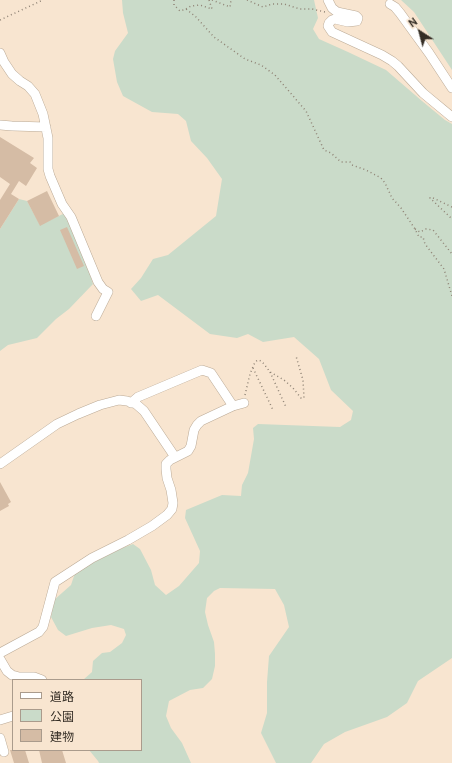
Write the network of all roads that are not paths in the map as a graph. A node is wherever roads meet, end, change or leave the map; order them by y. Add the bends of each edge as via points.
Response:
1 (328, 0) edge
2 (390, 4) dead end
3 (0, 53) edge
4 (452, 88) edge
5 (452, 117) edge
6 (0, 125) edge
7 (46, 127) junction
8 (96, 316) dead end
9 (131, 403) junction
10 (244, 403) road end
11 (233, 406) junction
12 (175, 457) junction
13 (0, 464) edge
14 (0, 653) edge
15 (0, 659) edge
16 (39, 679) edge
17 (12, 716) edge
18 (0, 720) edge
19 (0, 738) edge
20 (4, 752) dead end

1 - 5 street via 337,12 358,18 357,21 348,22 332,20 328,26 332,32 392,61 423,93
2 - 4 street via 400,13
3 - 7 street via 12,74 35,94
6 - 7 street
7 - 8 street via 50,176 62,204 71,217 98,282 108,292
9 - 11 street via 138,397 202,370 211,373
9 - 12 street via 144,411
9 - 13 street via 119,400 78,414 57,424
10 - 11 street
11 - 12 street via 201,421 194,430 188,451
12 - 14 street via 166,464 173,503 167,515 55,582 43,627 39,632
15 - 16 street via 12,675
17 - 18 street
19 - 20 street

